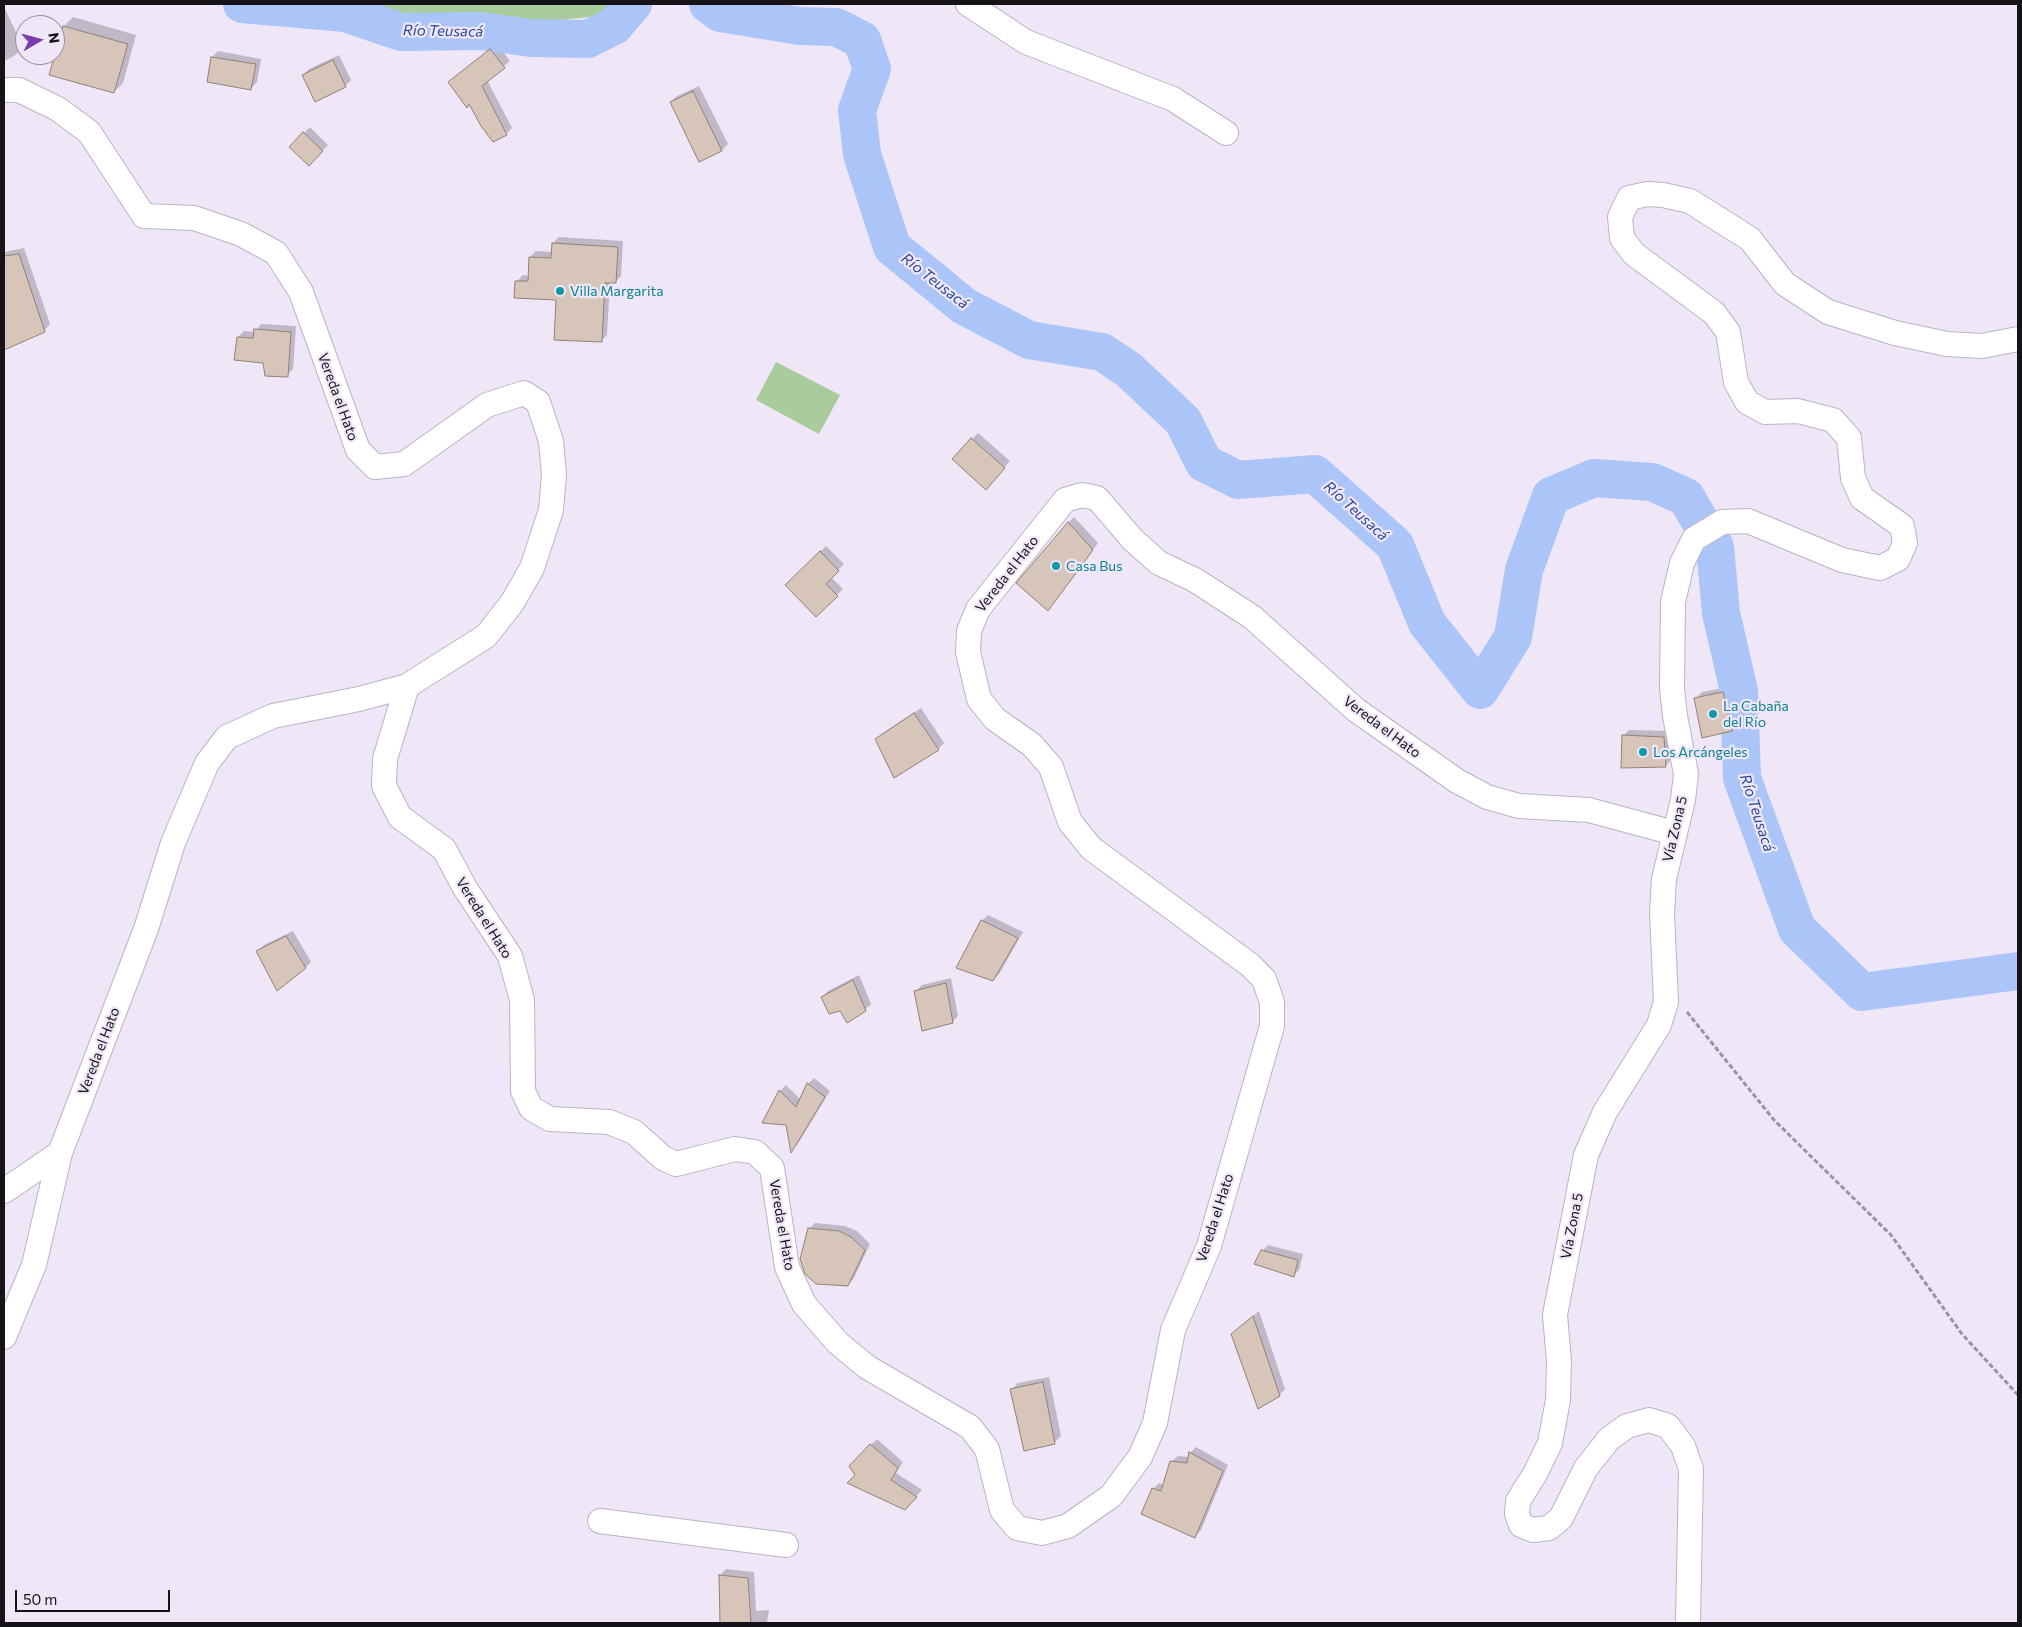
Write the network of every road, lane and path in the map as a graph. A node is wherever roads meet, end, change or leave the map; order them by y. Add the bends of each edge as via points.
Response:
1 (968, 4) edge
2 (4, 90) edge
3 (1226, 133) dead end
4 (2018, 339) edge
5 (407, 686) junction
6 (1674, 833) junction
7 (1665, 983) junction
8 (60, 1153) junction
9 (4, 1191) edge
10 (4, 1337) edge
11 (2018, 1395) edge
12 (600, 1521) dead end
13 (786, 1545) dead end
14 (1688, 1623) edge

1 - 3 street via 1026,42 1173,99
2 - 5 street, Vereda el Hato via 18,90 50,105 89,132 144,216 194,218 242,234 276,253 301,292 358,450 375,467 404,464 487,405 524,393 538,402 551,441 554,475 551,510 532,568 512,603 486,636
4 - 6 street, Vía Zona 5 via 1982,346 1947,344 1894,333 1828,312 1785,284 1750,239 1690,201 1646,194 1629,198 1620,217 1622,238 1634,254 1714,313 1728,332 1736,382 1747,402 1765,412 1798,411 1833,420 1849,438 1853,478 1862,498 1902,526 1905,543 1898,559 1880,568 1842,560 1748,522 1722,522 1694,539 1682,563 1673,602 1672,688 1686,774
5 - 6 street, Vereda el Hato via 385,759 384,786 400,816 444,849 465,888 510,956 522,1000 523,1091 531,1108 550,1118 609,1122 626,1128 663,1158 676,1164 735,1148 755,1152 772,1168 787,1267 804,1304 838,1343 867,1367 970,1427 987,1449 1002,1510 1017,1528 1042,1533 1068,1526 1111,1496 1140,1457 1155,1423 1174,1330 1209,1246 1272,1026 1272,1002 1264,979 1250,965 1091,848 1070,822 1051,767 1032,746 995,719 979,698 968,652 969,631 978,609 1065,500 1082,495 1097,498 1133,540 1159,563 1195,580 1252,617 1356,710 1457,781 1487,797 1519,806 1589,810
5 - 8 street, Vereda el Hato via 273,716 227,737 208,763 173,843 146,928
6 - 7 street, Vía Zona 5 via 1664,879
7 - 11 path via 1774,1120 1891,1235 1962,1334
7 - 14 street, Vía Zona 5 via 1666,1002 1660,1025 1605,1112 1586,1155 1555,1315 1558,1400 1550,1443 1518,1500 1517,1514 1521,1525 1533,1530 1549,1528 1561,1518 1586,1468 1609,1439 1626,1426 1649,1420 1668,1426 1683,1446 1691,1469
8 - 9 street
8 - 10 street, Vereda el Hato via 34,1266
12 - 13 street

